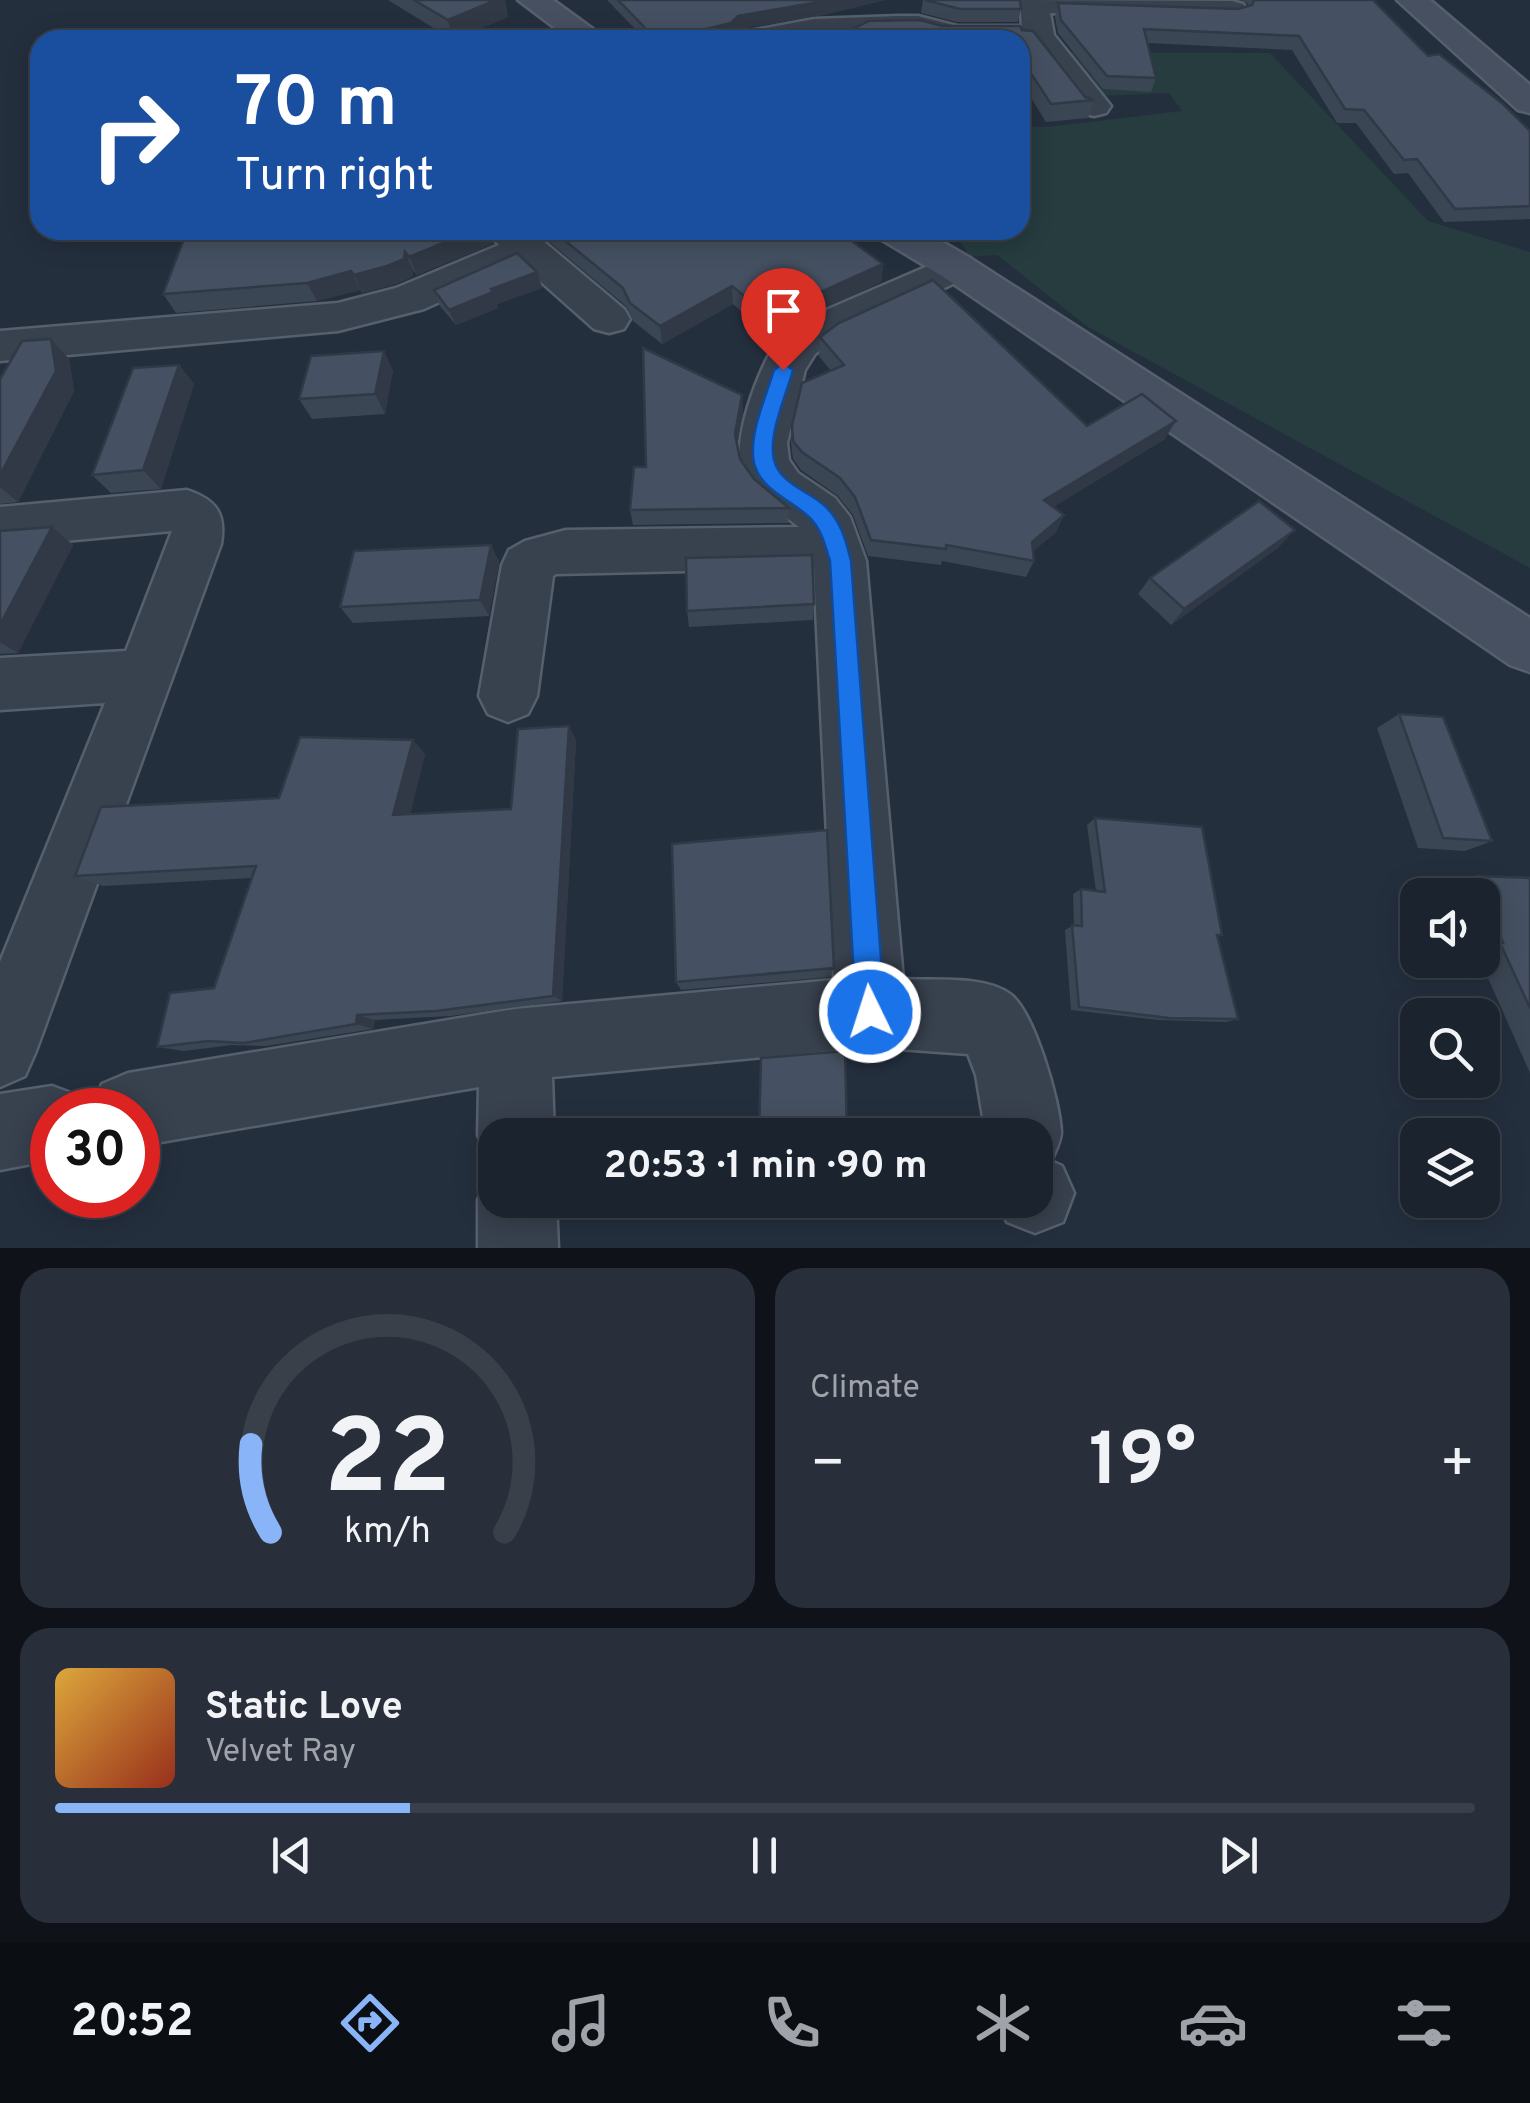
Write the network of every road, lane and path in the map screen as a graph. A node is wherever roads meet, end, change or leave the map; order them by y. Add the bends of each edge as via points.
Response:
1 (533, 0) edge
2 (1412, 0) edge
3 (1452, 0) edge
4 (1032, 2) edge
5 (1232, 10) edge
6 (577, 30) edge
7 (803, 30) edge
8 (928, 30) edge
9 (1030, 36) edge
10 (1040, 36) junction
11 (1530, 66) edge
12 (1530, 103) edge
13 (1094, 106) edge
14 (514, 240) edge
15 (517, 240) edge
16 (910, 240) edge
17 (956, 266) junction
18 (609, 319) dead end
19 (0, 346) edge
20 (0, 527) edge
21 (836, 548) junction
22 (1530, 648) edge
23 (145, 675) junction
24 (0, 684) edge
25 (508, 696) dead end
26 (870, 1012) junction
27 (515, 1044) junction
28 (0, 1051) edge
29 (160, 1105) edge
30 (516, 1118) edge
31 (1021, 1118) edge
32 (30, 1127) edge
33 (0, 1132) edge
34 (517, 1218) edge
35 (518, 1248) edge

1 - 6 street
2 - 12 street
3 - 11 street
4 - 5 street
4 - 10 street
7 - 8 street
9 - 10 street
10 - 13 street
14 - 19 street via 409,299 338,318
15 - 18 street
16 - 17 street
17 - 21 street via 820,329 799,344 783,370 764,464 780,486 818,512
17 - 22 street
20 - 23 street via 187,510 200,521
21 - 25 street via 542,556 528,565
21 - 26 street
23 - 24 street
23 - 28 street
26 - 27 street
26 - 31 street via 988,1020 1008,1054
27 - 29 street
27 - 30 street
32 - 33 street
34 - 35 street

